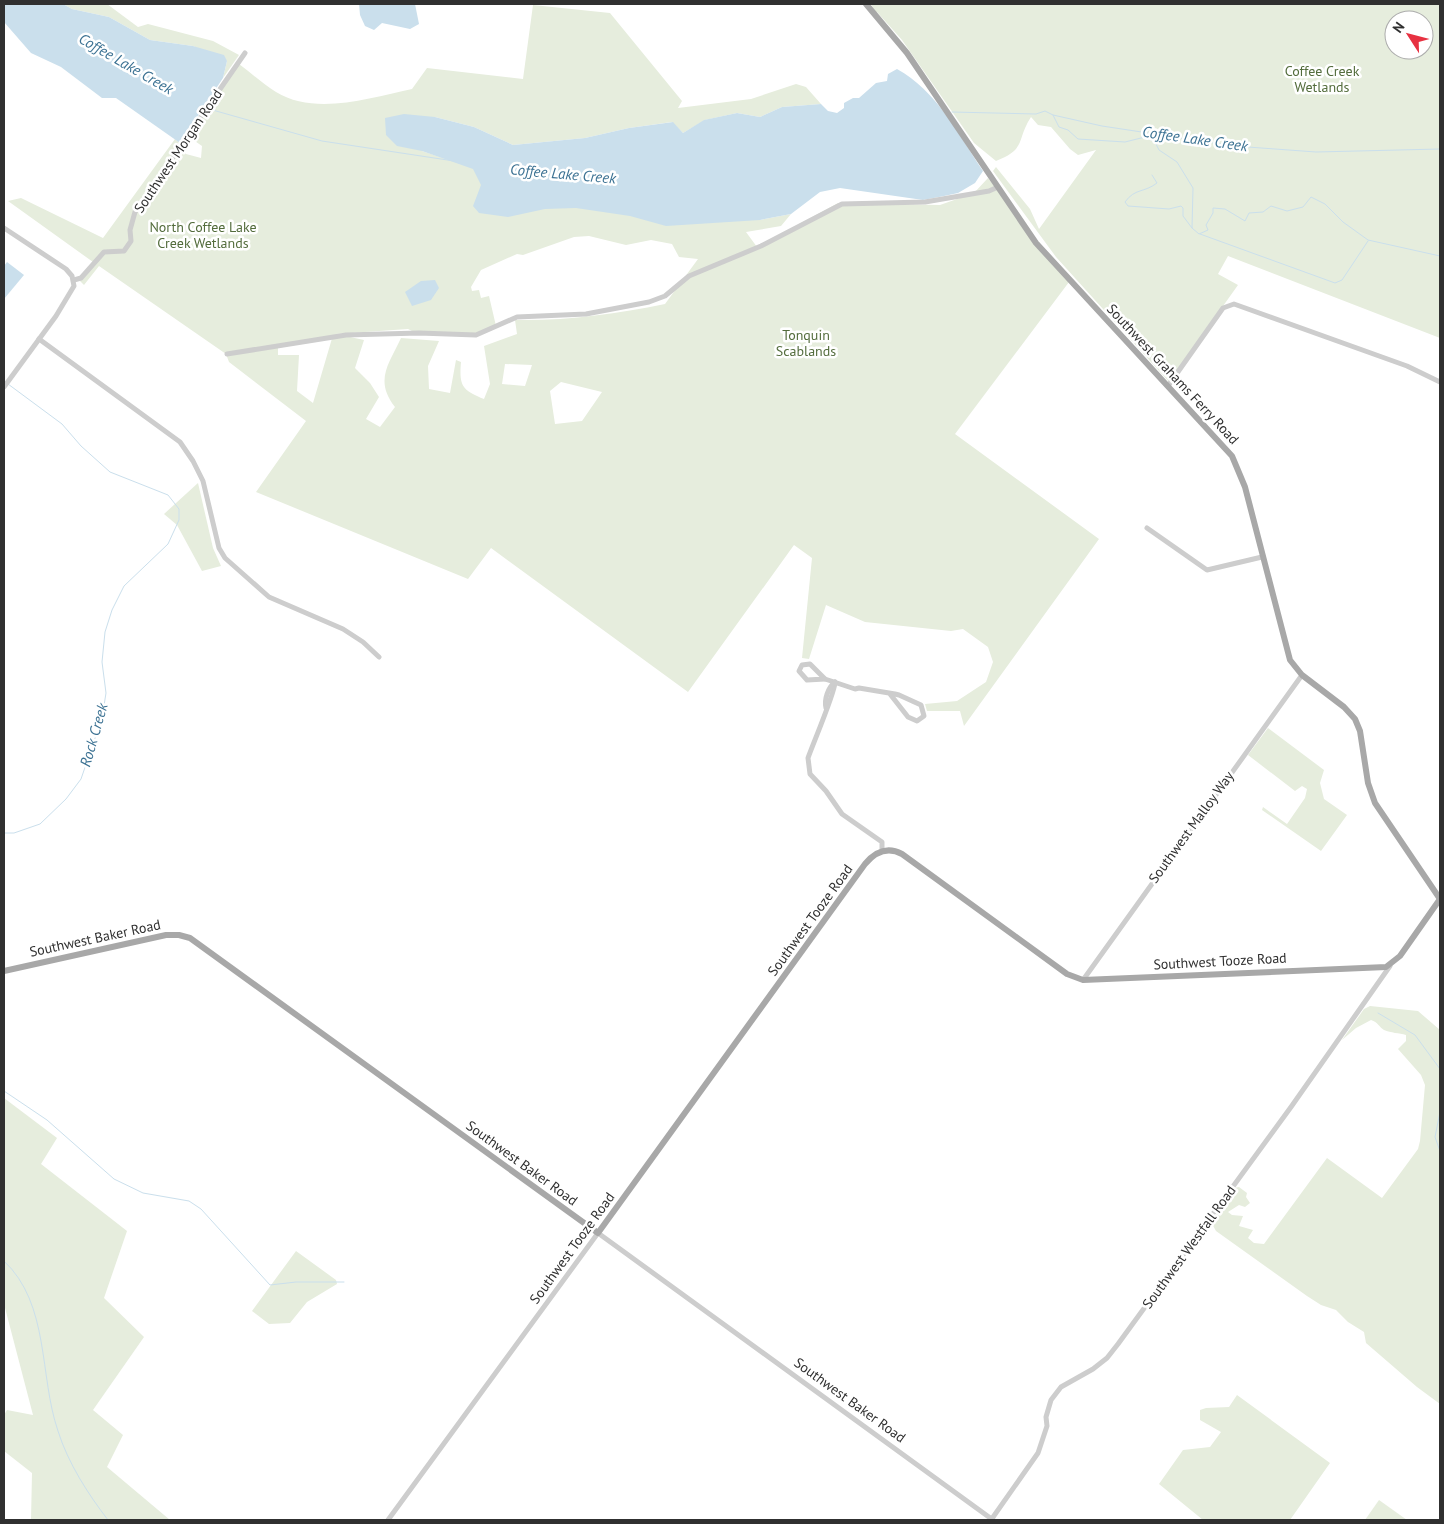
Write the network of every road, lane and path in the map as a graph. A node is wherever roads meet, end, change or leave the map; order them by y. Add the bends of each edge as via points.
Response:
1 (866, 4) edge
2 (245, 53) dead end
3 (998, 187) junction
4 (4, 228) edge
5 (74, 280) junction
6 (39, 339) junction
7 (227, 354) dead end
8 (1440, 382) edge
9 (1168, 386) junction
10 (4, 387) edge
11 (1147, 528) dead end
12 (1262, 557) junction
13 (379, 657) dead end
14 (1302, 675) junction
15 (825, 679) junction
16 (835, 682) junction
17 (890, 694) junction
18 (882, 851) junction
19 (1440, 899) edge
20 (1390, 966) junction
21 (4, 971) edge
22 (1083, 980) junction
23 (598, 1233) junction
24 (388, 1520) edge
25 (992, 1520) edge

1 - 3 main road, Southwest Grahams Ferry Road via 903,47
2 - 5 street, Southwest Morgan Road via 135,212 131,241 124,250 104,252 81,278
3 - 7 street via 925,202 842,204 761,246 689,276 665,296 649,302 586,314 517,317 476,335 419,332 341,336
3 - 9 main road, Southwest Grahams Ferry Road via 1044,253
4 - 5 street via 53,260
5 - 6 street, Southwest Morgan Road via 72,293
6 - 10 street, Southwest Morgan Road
6 - 13 street via 180,442 202,481 221,552 242,576 273,600 343,629
8 - 9 street via 1401,364 1234,304 1223,308
9 - 12 main road, Southwest Grahams Ferry Road via 1220,440 1235,461 1245,487
11 - 12 street via 1207,570
12 - 14 main road, Southwest Grahams Ferry Road via 1288,655
14 - 19 main road, Southwest Grahams Ferry Road via 1355,719 1374,800
14 - 22 street, Southwest Malloy Way
15 - 15 street via 810,664 802,665 799,671 807,680
15 - 16 street
16 - 17 street
16 - 18 street via 836,689 808,758 810,774 842,814 882,842
17 - 17 street via 918,703 924,716 917,721 910,719
18 - 22 main road, Southwest Tooze Road via 902,854 1067,974
18 - 23 main road, Southwest Tooze Road via 865,864
19 - 20 main road
20 - 22 main road, Southwest Tooze Road
20 - 25 street, Southwest Westfall Road via 1108,1358 1061,1387 1051,1400 1038,1453
21 - 23 main road, Southwest Baker Road via 166,935 190,938
23 - 24 street, Southwest Tooze Road
23 - 25 street, Southwest Baker Road

